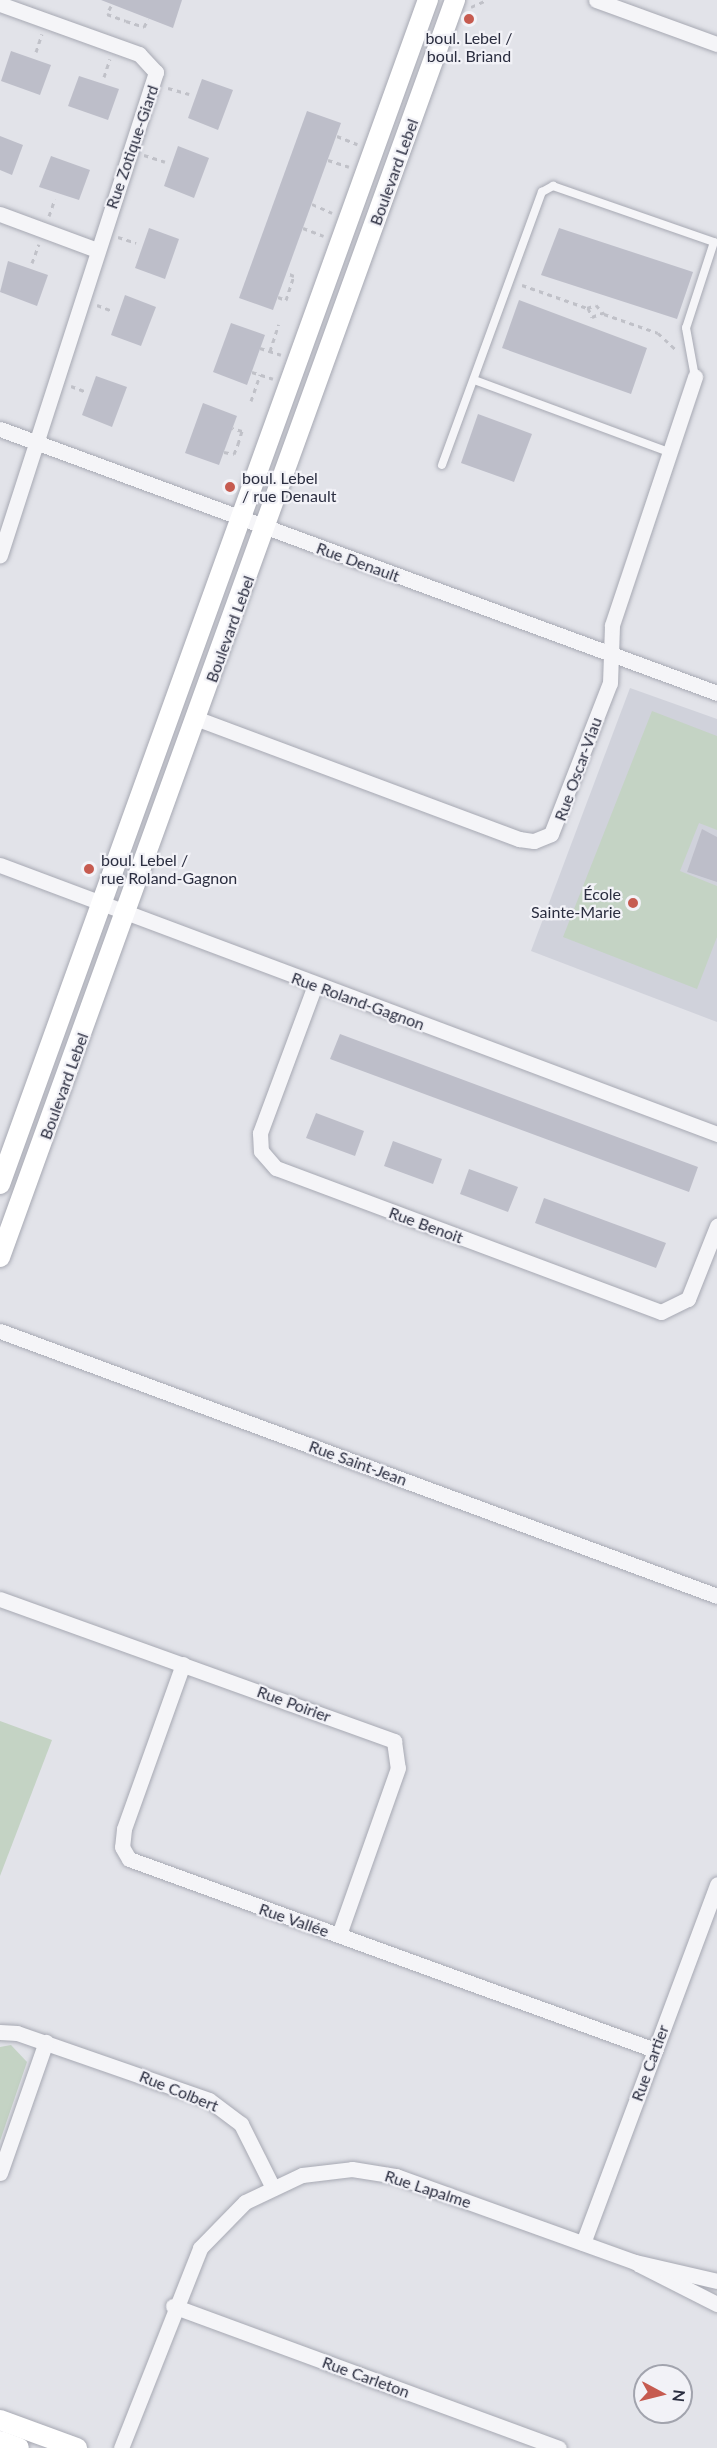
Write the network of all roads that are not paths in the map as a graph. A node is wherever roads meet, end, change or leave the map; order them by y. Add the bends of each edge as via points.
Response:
1 (428, 0) edge
2 (596, 0) edge
3 (0, 4) edge
4 (461, 5) edge
5 (717, 44) edge
6 (0, 214) edge
7 (97, 250) junction
8 (695, 377) joint
9 (474, 380) junction
10 (0, 429) edge
11 (36, 443) junction
12 (672, 453) junction
13 (442, 465) dead end
14 (242, 519) junction
15 (266, 528) junction
16 (0, 555) edge
17 (609, 655) junction
18 (717, 693) edge
19 (198, 719) junction
20 (0, 865) edge
21 (104, 903) junction
22 (129, 913) junction
23 (315, 985) junction
24 (717, 1134) edge
25 (0, 1184) edge
26 (717, 1226) edge
27 (0, 1257) edge
28 (0, 1330) edge
29 (717, 1596) edge
30 (0, 1599) edge
31 (183, 1664) junction
32 (717, 1884) edge
33 (339, 1935) junction
34 (0, 2032) edge
35 (46, 2042) junction
36 (655, 2050) junction
37 (0, 2173) edge
38 (272, 2186) junction
39 (584, 2243) junction
40 (635, 2262) junction
41 (717, 2281) edge
42 (717, 2304) edge
43 (173, 2306) junction
44 (0, 2420) edge
45 (0, 2441) edge
46 (19, 2448) edge
47 (77, 2448) edge
48 (122, 2448) edge
49 (559, 2448) edge

1 - 14 street, Boulevard Lebel
2 - 5 street
3 - 7 street, Rue Zotique-Giard via 145,57 156,72 155,85
4 - 15 street, Boulevard Lebel
6 - 7 street
7 - 11 street, Rue Zotique-Giard
8 - 9 lane via 686,328 714,242 553,186 542,192
8 - 12 street, Rue Oscar-Viau
9 - 12 lane
9 - 13 lane
10 - 11 street, Rue Denault
11 - 14 street, Rue Denault
11 - 16 street, Rue Zotique-Giard
12 - 17 street, Rue Oscar-Viau via 612,625
14 - 15 street, Rue Denault
14 - 21 street, Boulevard Lebel
15 - 17 street, Rue Denault
15 - 19 street, Boulevard Lebel
17 - 18 street, Rue Denault
17 - 19 street, Rue Oscar-Viau via 610,683 562,816 551,834 534,841
19 - 22 street, Boulevard Lebel
20 - 21 street, Rue Roland-Gagnon
21 - 22 street, Rue Roland-Gagnon
21 - 25 street, Boulevard Lebel
22 - 23 street, Rue Roland-Gagnon
22 - 27 street, Boulevard Lebel
23 - 24 street, Rue Roland-Gagnon
23 - 26 street, Rue Benoit via 260,1133 261,1151 276,1168 661,1312 688,1299
28 - 29 street, Rue Saint-Jean
30 - 31 street, Rue Poirier
31 - 33 street, Rue Poirier via 396,1745 398,1768
31 - 33 street, Rue Vallée via 124,1829 126,1856
32 - 36 street, Rue Cartier
33 - 36 street, Rue Vallée
34 - 35 street, Rue Colbert
35 - 37 street
35 - 38 street, Rue Colbert via 224,2108 249,2136
36 - 39 street, Rue Cartier
38 - 39 street, Rue Lapalme via 322,2171 372,2171
38 - 43 street, Rue Lapalme via 212,2231
39 - 40 street, Rue Lapalme
40 - 41 street, Rue Lapalme
40 - 42 street, Rue Lapalme
43 - 48 street, Rue Lapalme
43 - 49 street, Rue Carleton
44 - 47 street
45 - 46 street

